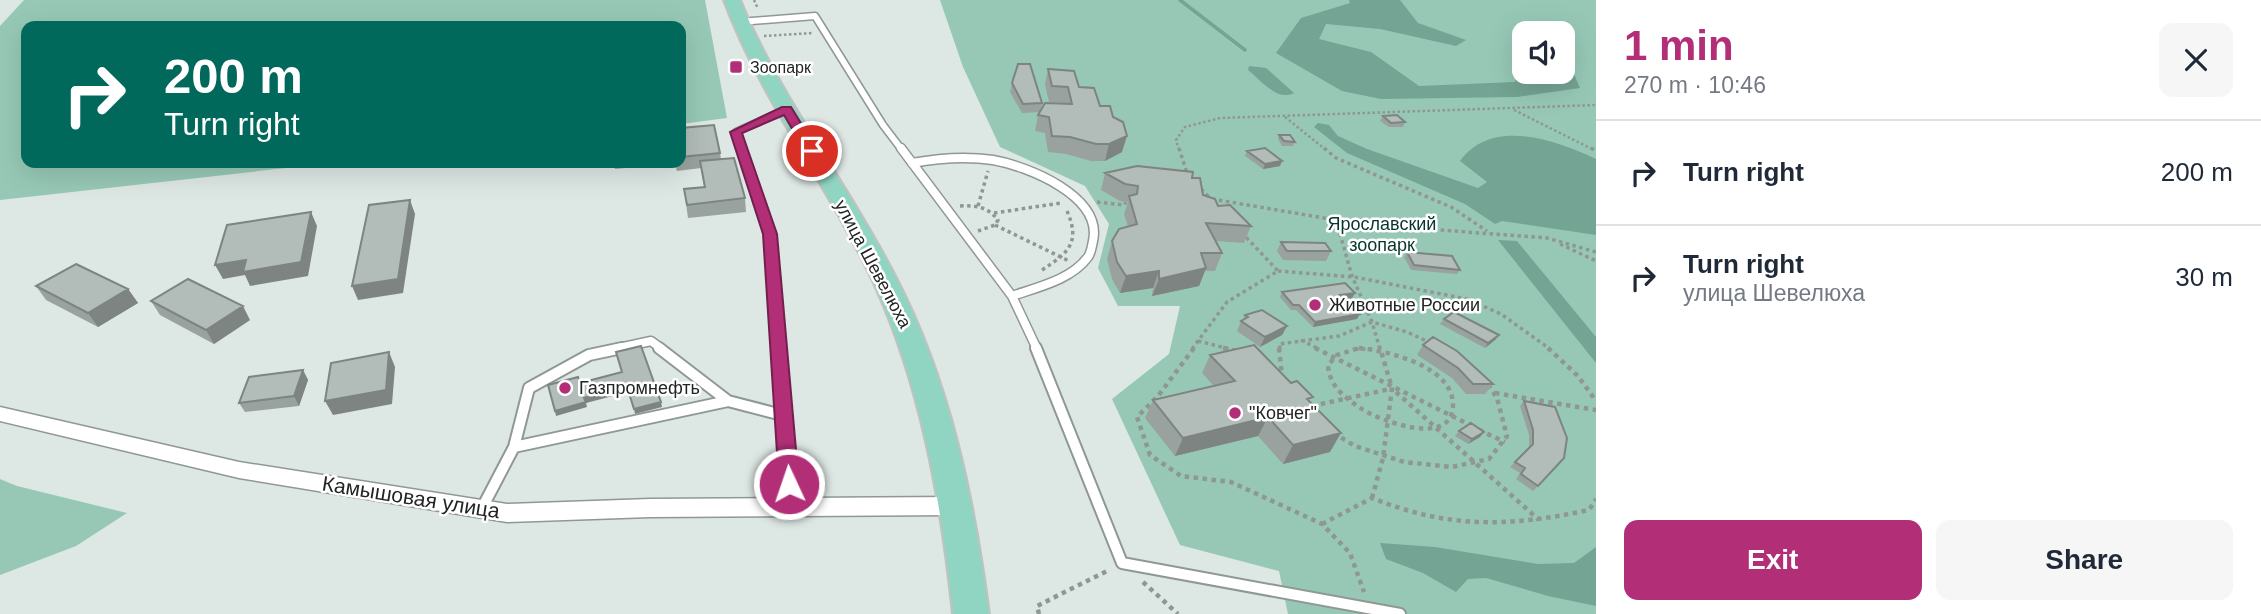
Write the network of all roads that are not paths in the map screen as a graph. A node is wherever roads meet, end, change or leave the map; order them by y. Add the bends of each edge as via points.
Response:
1 (732, 0) edge
2 (743, 30) junction
3 (786, 109) junction
4 (912, 163) junction
5 (1012, 296) junction
6 (728, 401) junction
7 (0, 414) edge
8 (786, 415) junction
9 (514, 447) junction
10 (955, 506) junction
11 (790, 507) junction
12 (481, 510) junction
13 (971, 614) edge
14 (1400, 614) edge

1 - 2 main road, улица Шевелюха
2 - 3 main road, улица Шевелюха
2 - 4 lane via 815,16
3 - 8 lane via 736,132 770,234
3 - 10 main road, улица Шевелюха via 885,278 905,321 921,366
4 - 5 lane
4 - 5 lane via 951,156 1015,165 1051,180 1079,201 1094,229 1089,256 1062,278
5 - 14 lane via 1122,563
6 - 8 lane
6 - 9 lane
6 - 9 lane via 651,341 589,355 529,388
7 - 12 street, Камышовая улица via 239,470
8 - 11 lane
9 - 12 lane
10 - 11 street, Камышовая улица
10 - 13 main road, улица Шевелюха
11 - 12 street, Камышовая улица

